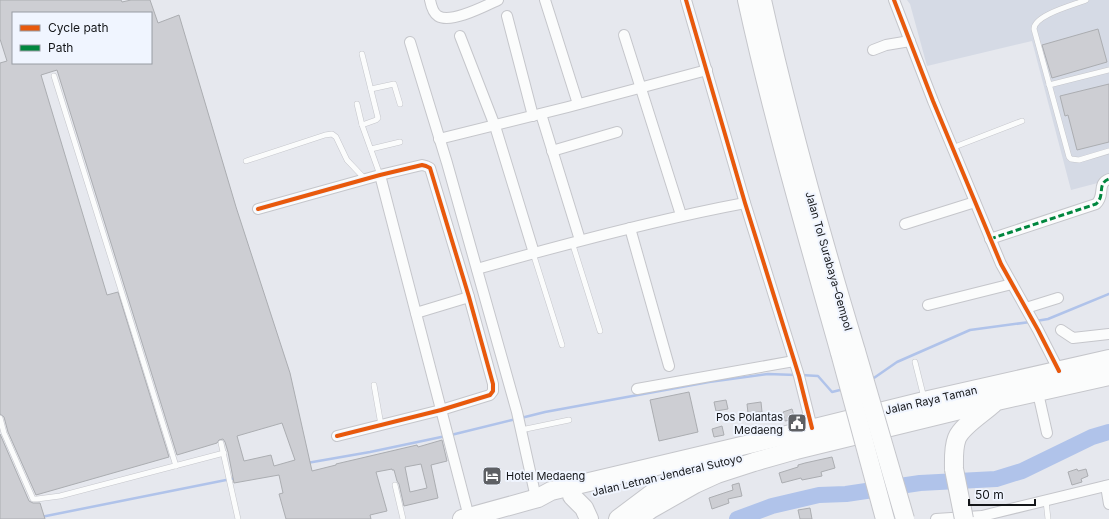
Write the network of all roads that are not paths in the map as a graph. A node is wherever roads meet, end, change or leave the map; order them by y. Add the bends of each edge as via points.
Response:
1 (430, 0) edge
2 (498, 0) edge
3 (545, 0) edge
4 (686, 0) edge
5 (747, 0) edge
6 (762, 0) edge
7 (894, 0) edge
8 (1086, 0) edge
9 (507, 16) dead end
10 (624, 35) dead end
11 (460, 36) dead end
12 (910, 40) junction
13 (410, 42) dead end
14 (873, 50) dead end
15 (362, 54) dead end
16 (707, 70) junction
17 (1109, 70) edge
18 (54, 76) dead end
19 (1049, 85) junction
20 (640, 88) junction
21 (371, 89) junction
22 (357, 104) dead end
23 (400, 104) dead end
24 (578, 104) junction
25 (537, 115) junction
26 (1022, 121) dead end
27 (362, 125) junction
28 (495, 126) junction
29 (617, 132) dead end
30 (439, 139) junction
31 (400, 142) dead end
32 (952, 148) junction
33 (371, 149) junction
34 (552, 150) junction
35 (1109, 151) edge
36 (246, 161) dead end
37 (380, 175) junction
38 (1109, 179) edge
39 (366, 180) junction
40 (975, 202) junction
41 (745, 203) junction
42 (258, 209) dead end
43 (680, 215) junction
44 (905, 224) dead end
45 (630, 228) junction
46 (990, 239) junction
47 (576, 242) junction
48 (533, 253) junction
49 (477, 269) junction
50 (1012, 284) junction
51 (469, 297) junction
52 (1058, 298) dead end
53 (928, 305) dead end
54 (1028, 311) junction
55 (416, 313) junction
56 (1061, 330) dead end
57 (600, 331) dead end
58 (1109, 334) edge
59 (562, 345) dead end
60 (848, 352) junction
61 (1109, 359) edge
62 (915, 362) dead end
63 (795, 364) junction
64 (669, 366) dead end
65 (1059, 371) junction
66 (1109, 376) edge
67 (374, 385) dead end
68 (637, 389) dead end
69 (1038, 393) junction
70 (924, 401) junction
71 (997, 401) junction
72 (441, 410) junction
73 (0, 418) edge
74 (569, 420) dead end
75 (381, 426) junction
76 (521, 427) junction
77 (812, 428) junction
78 (1047, 433) dead end
79 (337, 436) dead end
80 (221, 443) dead end
81 (754, 443) junction
82 (796, 450) junction
83 (224, 453) junction
84 (176, 466) junction
85 (700, 467) junction
86 (395, 486) dead end
87 (1107, 486) edge
88 (572, 496) junction
89 (537, 498) junction
90 (658, 498) junction
91 (1046, 501) junction
92 (1109, 504) edge
93 (983, 517) edge
94 (465, 518) edge
95 (238, 519) edge
96 (403, 519) edge
97 (589, 519) edge
98 (618, 519) edge
99 (637, 519) edge
100 (885, 519) edge
101 (904, 519) edge
102 (936, 519) edge
103 (964, 519) edge
104 (1048, 519) edge

1 - 2 street via 436,15 446,18 465,14
3 - 24 street
4 - 16 street
5 - 60 highway, Jalan Tol Surabaya–Gempol via 797,197
6 - 60 highway, Jalan Tol Surabaya–Gempol
7 - 12 street
8 - 19 lane via 1035,22 1035,37
9 - 25 street
10 - 20 street
11 - 28 street
12 - 14 street
12 - 32 street
13 - 30 street
15 - 21 lane
16 - 20 street
16 - 41 street
17 - 19 lane
18 - 84 lane
19 - 35 lane via 1069,157 1079,160
20 - 24 street
20 - 43 street
21 - 23 lane via 394,84
21 - 27 lane via 378,118
22 - 27 lane
24 - 25 street
25 - 28 street
25 - 34 street
26 - 32 lane
27 - 33 lane
28 - 30 street
28 - 48 street
29 - 34 street
30 - 49 street
31 - 33 lane
32 - 40 street
33 - 37 lane
34 - 47 street
36 - 39 lane via 332,134 351,165
37 - 39 street
37 - 51 street via 422,165 430,168
37 - 55 street
38 - 46 street via 1102,185 1101,199 1096,204
39 - 42 street
40 - 44 street
40 - 46 street
41 - 43 street
41 - 63 street
43 - 45 street
45 - 47 street
45 - 64 street
46 - 50 street
47 - 48 street
47 - 57 lane
48 - 49 street
48 - 59 lane
49 - 76 street
50 - 53 street
50 - 54 street
51 - 55 street
51 - 72 street via 493,391 490,395
52 - 54 street
54 - 65 street
55 - 72 street
56 - 58 street via 1073,338
60 - 100 highway, Jalan Tol Surabaya–Gempol, bridge
60 - 101 highway, Jalan Tol Surabaya–Gempol, bridge
61 - 65 highway, Jalan Raya Taman
62 - 70 lane
63 - 68 street
63 - 77 street
65 - 70 highway, Jalan Raya Taman
66 - 69 highway, Jalan Raya Taman
67 - 75 lane
69 - 71 highway, Jalan Raya Taman
69 - 78 street
70 - 77 highway, Jalan Raya Taman
71 - 82 highway, Jalan Raya Taman
71 - 103 highway, bridge via 957,437 954,469
72 - 75 street
72 - 94 street
73 - 84 lane via 33,499 60,496
74 - 76 lane
75 - 79 street
76 - 89 street
77 - 81 highway, Jalan Raya Taman
80 - 83 lane
81 - 85 highway
81 - 89 highway, Jalan Letnan Jenderal Sutoyo via 552,491
82 - 85 highway, Jalan Letnan Jenderal Sutoyo via 780,450
82 - 90 highway via 717,474
83 - 84 lane
83 - 95 lane
85 - 88 highway, Jalan Letnan Jenderal Sutoyo
85 - 90 highway
86 - 96 lane
87 - 91 street
87 - 92 street
88 - 89 highway, Jalan Letnan Jenderal Sutoyo via 549,500
88 - 97 highway via 584,508
89 - 94 highway, Jalan Letnan Jenderal Sutoyo via 503,510
90 - 98 highway
90 - 99 highway
91 - 93 street
91 - 104 lane
93 - 102 street

